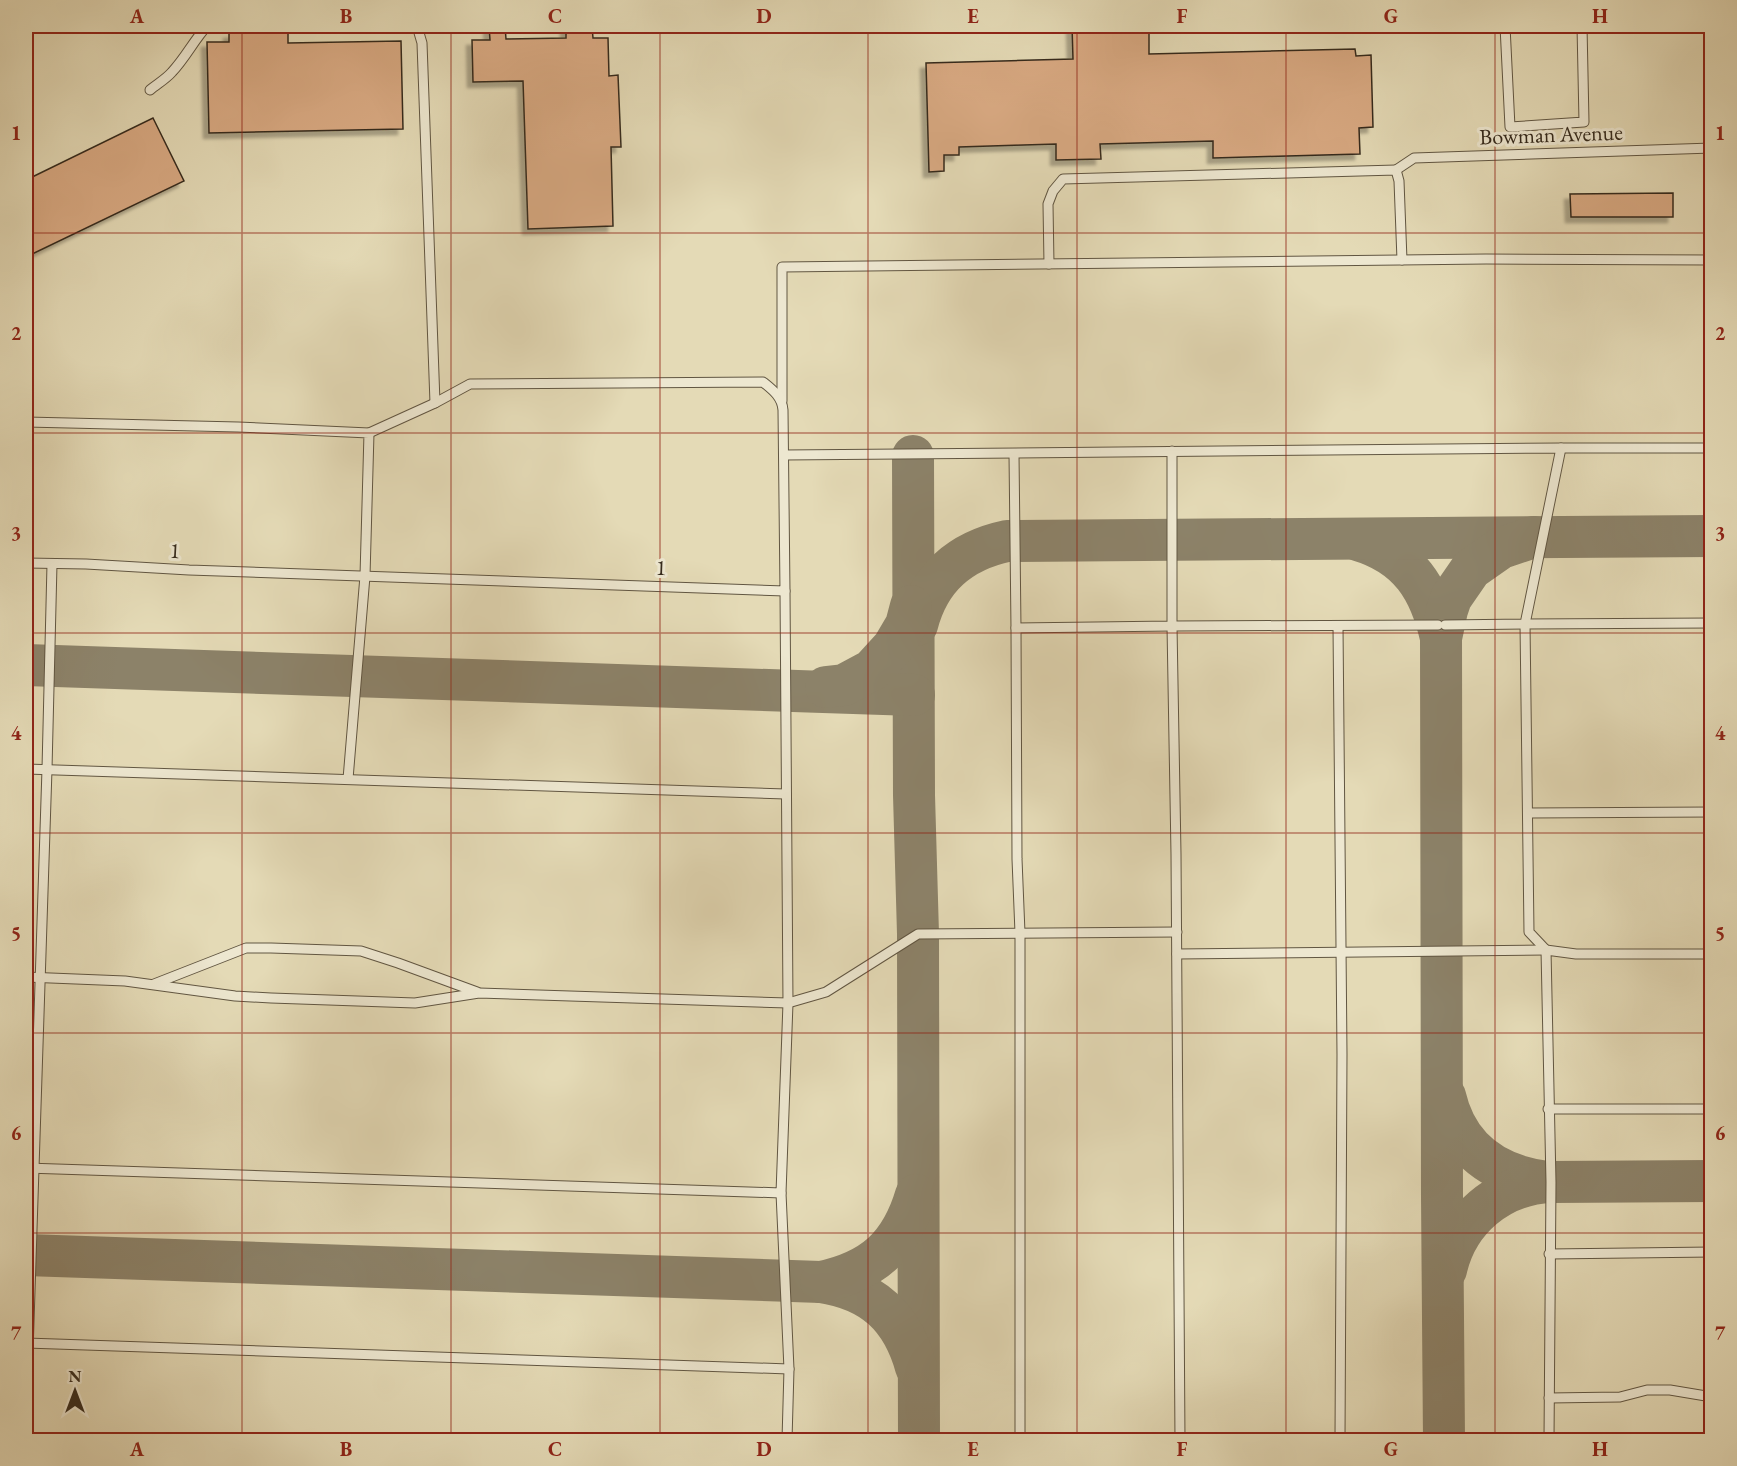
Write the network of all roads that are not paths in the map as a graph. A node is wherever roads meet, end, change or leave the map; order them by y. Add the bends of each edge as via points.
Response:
1 (207, 26) edge
2 (417, 26) edge
3 (1505, 26) edge
4 (1582, 26) edge
5 (150, 90) dead end
6 (1712, 148) edge
7 (1396, 170) junction
8 (1402, 260) junction
9 (1712, 260) edge
10 (1049, 264) junction
11 (782, 401) junction
12 (435, 403) junction
13 (26, 422) edge
14 (369, 433) junction
15 (1561, 448) junction
16 (1712, 448) edge
17 (1172, 451) junction
18 (1014, 454) junction
19 (784, 455) junction
20 (26, 563) edge
21 (52, 564) junction
22 (365, 576) junction
23 (785, 591) junction
24 (1712, 623) edge
25 (1525, 624) junction
26 (1172, 626) junction
27 (1338, 627) junction
28 (1016, 628) junction
29 (26, 769) edge
30 (47, 770) junction
31 (348, 779) junction
32 (786, 794) junction
33 (1712, 812) edge
34 (1529, 813) junction
35 (1176, 932) junction
36 (1020, 933) junction
37 (1546, 950) junction
38 (1340, 953) junction
39 (1177, 954) junction
40 (1712, 954) edge
41 (26, 977) edge
42 (39, 978) junction
43 (152, 984) junction
44 (479, 993) junction
45 (788, 1003) junction
46 (1712, 1109) edge
47 (1548, 1110) junction
48 (30, 1168) edge
49 (781, 1193) junction
50 (1712, 1252) edge
51 (1549, 1254) junction
52 (27, 1343) edge
53 (789, 1369) junction
54 (1712, 1397) edge
55 (1549, 1398) junction
56 (26, 1414) edge
57 (787, 1440) edge
58 (1020, 1440) edge
59 (1180, 1440) edge
60 (1340, 1440) edge
61 (1549, 1440) edge

1 - 5 lane via 172,73
2 - 12 lane via 422,43
3 - 4 lane via 1510,126 1584,122
6 - 7 lane, Bowman Avenue via 1414,158
7 - 8 lane
7 - 10 lane via 1063,180 1048,204
8 - 9 lane
8 - 10 lane
10 - 11 lane via 782,267
11 - 12 lane via 763,382 470,384
11 - 19 lane
12 - 14 lane
13 - 14 lane
14 - 22 lane
15 - 16 lane
15 - 17 lane
15 - 25 lane
17 - 18 lane
17 - 26 lane
18 - 19 lane
18 - 28 lane
19 - 23 lane
20 - 21 lane, 1
21 - 22 lane, 1
21 - 30 lane
22 - 23 lane, 1
22 - 31 lane
23 - 32 lane
24 - 25 lane
25 - 27 lane
25 - 34 lane
26 - 27 lane
26 - 28 lane
26 - 35 lane
27 - 38 lane
28 - 36 lane
29 - 30 lane
30 - 31 lane
30 - 42 lane
31 - 32 lane
32 - 45 lane
33 - 34 lane
34 - 37 lane via 1529,932
35 - 36 lane
35 - 39 lane
36 - 45 lane via 918,934 826,992
36 - 58 lane
37 - 38 lane
37 - 40 lane via 1576,954
37 - 47 lane
38 - 39 lane
38 - 60 lane
39 - 59 lane
41 - 42 lane
42 - 43 lane
42 - 48 lane
43 - 44 lane via 235,996 415,1003
43 - 44 lane via 246,948 271,948 361,951
44 - 45 lane
45 - 49 lane
46 - 47 lane
47 - 51 lane
48 - 49 lane
48 - 52 lane
49 - 53 lane
50 - 51 lane
51 - 55 lane
52 - 53 lane
52 - 56 lane
53 - 57 lane
54 - 55 lane via 1647,1390 1620,1397
55 - 61 lane

